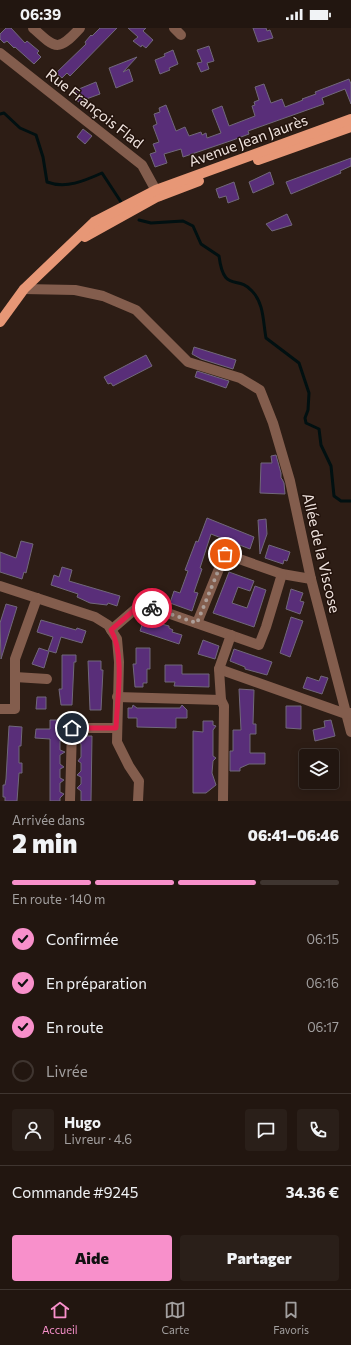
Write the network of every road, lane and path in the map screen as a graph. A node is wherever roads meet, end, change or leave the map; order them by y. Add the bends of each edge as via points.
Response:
1 (33, 28) edge
2 (80, 28) edge
3 (0, 53) edge
4 (351, 119) edge
5 (351, 127) edge
6 (157, 193) junction
7 (24, 289) junction
8 (0, 322) edge
9 (282, 574) junction
10 (311, 579) junction
11 (0, 586) edge
12 (37, 598) junction
13 (197, 623) junction
14 (111, 630) junction
15 (231, 635) junction
16 (219, 669) junction
17 (15, 677) junction
18 (47, 679) dead end
19 (118, 697) junction
20 (221, 700) junction
21 (0, 709) edge
22 (349, 713) edge
23 (116, 728) junction
24 (351, 732) edge
25 (70, 801) edge
26 (138, 801) edge
27 (223, 801) edge

1 - 2 street via 48,42 60,45 67,42
3 - 6 street, Rue François Flad via 142,165
4 - 6 main road, Avenue Jean Jaurès
5 - 6 main road, Avenue Jean Jaurès
6 - 7 main road via 94,222
7 - 8 main road
7 - 10 street, Allée de la Viscose via 75,290 103,296 136,310 188,362 240,378 260,390 273,423 290,481
9 - 10 street
9 - 13 street via 225,554
9 - 15 street via 259,645
10 - 22 street, Allée de la Viscose
11 - 12 street
12 - 14 street via 94,617 108,625
12 - 17 street via 15,658
13 - 14 street via 140,605
13 - 15 street
14 - 19 street via 117,640
15 - 16 street
16 - 20 street
16 - 22 street
17 - 18 street
17 - 21 street via 15,709
19 - 20 street
19 - 23 street
20 - 27 street via 224,706
22 - 24 street, Allée de la Viscose
23 - 25 street via 72,728
23 - 26 street via 117,742 139,781

